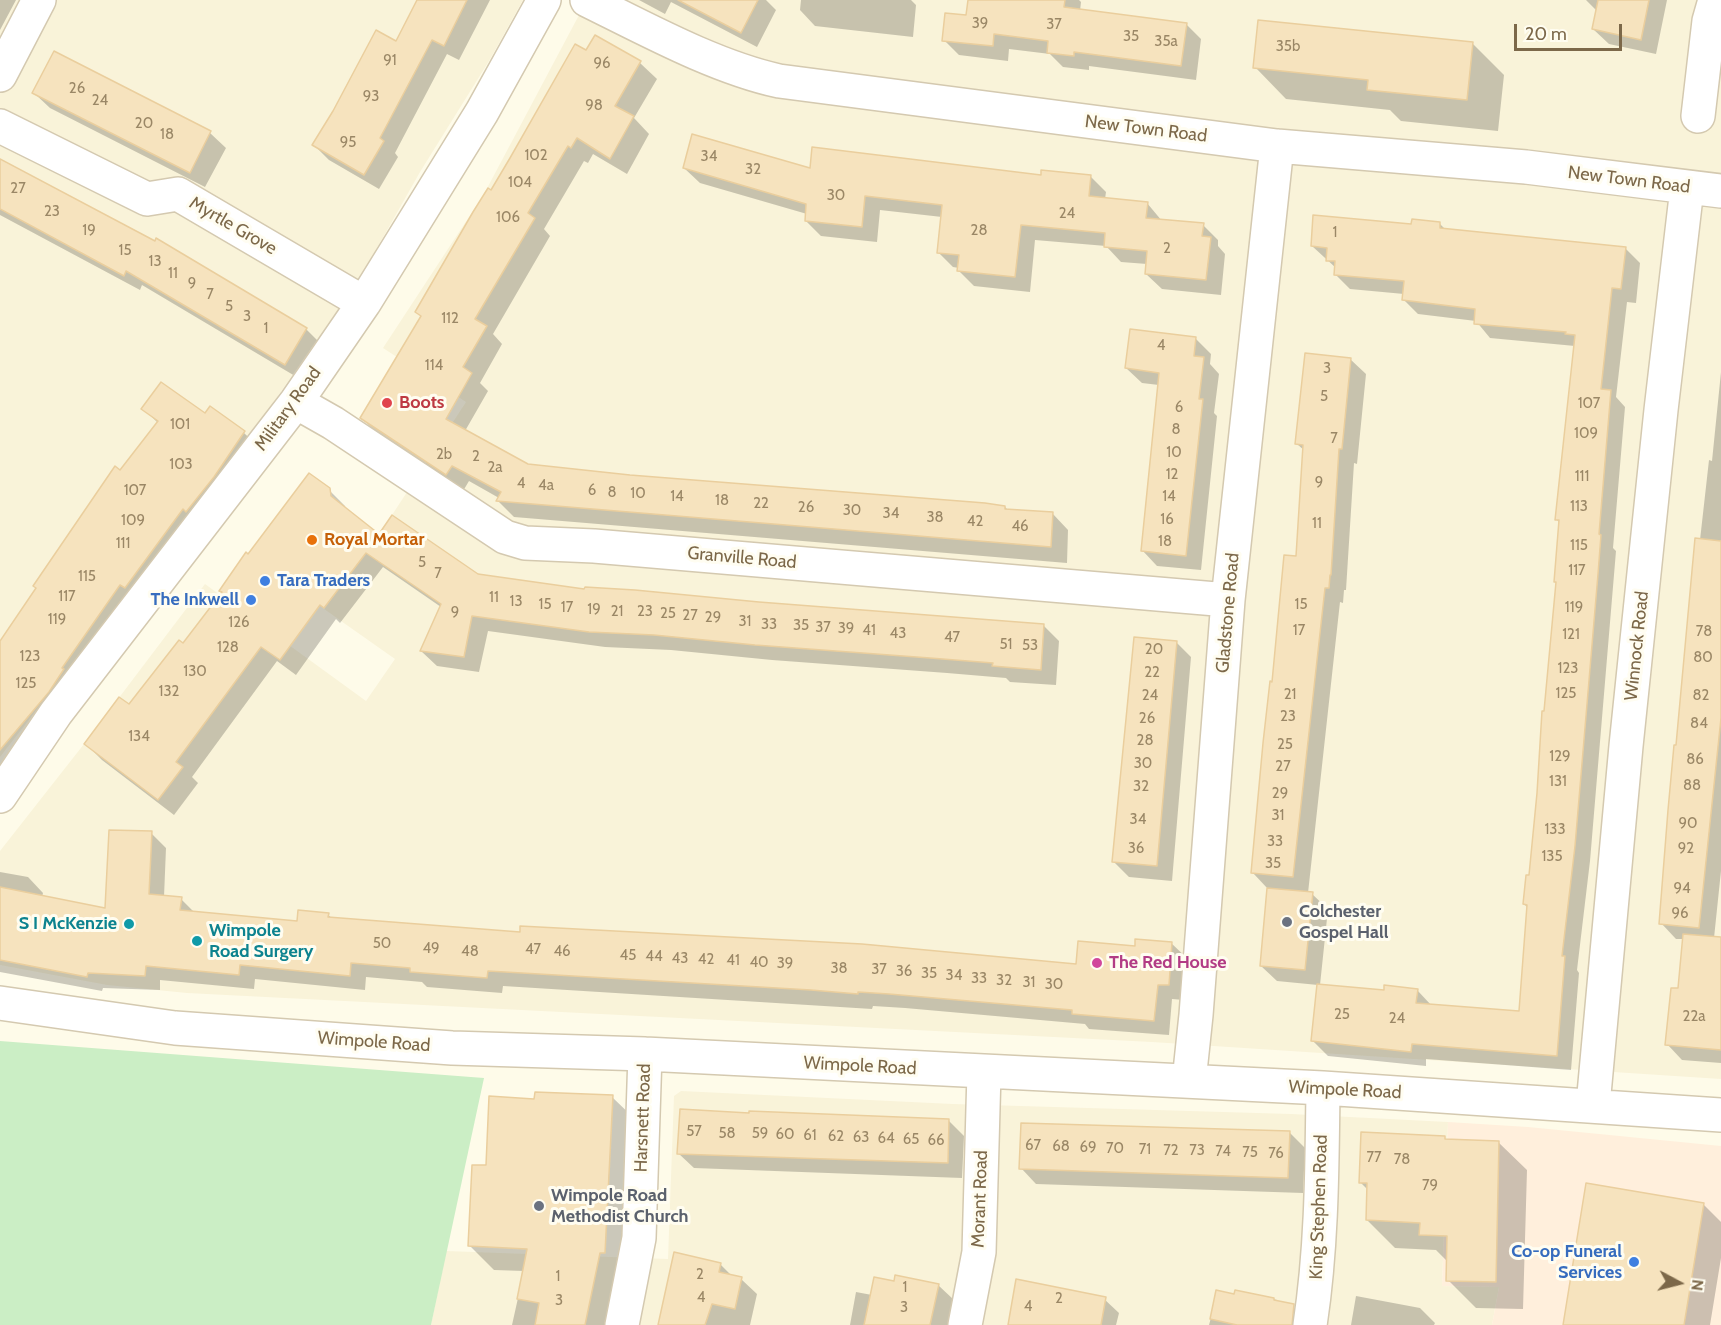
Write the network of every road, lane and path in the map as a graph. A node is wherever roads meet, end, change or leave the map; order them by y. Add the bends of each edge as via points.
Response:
1 (39, 0) edge
2 (544, 0) edge
3 (587, 0) edge
4 (1715, 0) edge
5 (0, 75) edge
6 (1698, 116) dead end
7 (0, 126) edge
8 (1277, 146) junction
9 (1687, 188) junction
10 (1721, 191) edge
11 (364, 303) junction
12 (296, 402) junction
13 (1228, 600) junction
14 (0, 796) edge
15 (0, 1003) edge
16 (645, 1054) junction
17 (984, 1072) junction
18 (1189, 1081) junction
19 (1323, 1088) junction
20 (1593, 1105) junction
21 (1721, 1115) edge
22 (622, 1325) edge
23 (965, 1325) edge
24 (1310, 1325) edge

1 - 5 street
2 - 11 street, Military Road via 482,112
3 - 8 street, New Town Road via 720,63 779,81
4 - 6 street
7 - 11 street, Myrtle Grove via 147,199 178,194
8 - 9 street, New Town Road via 1526,167
8 - 13 street, Gladstone Road
9 - 10 street, New Town Road
9 - 20 street, Winnock Road via 1636,653
11 - 12 street, Military Road
12 - 13 street, Granville Road via 505,537 525,543
12 - 14 street, Military Road via 56,714
13 - 18 street, Gladstone Road
15 - 16 street, Wimpole Road via 175,1028 452,1048
16 - 17 street, Wimpole Road
16 - 22 street, Harsnett Road via 639,1238
17 - 18 street, Wimpole Road
17 - 23 street, Morant Road via 979,1252
18 - 19 street, Wimpole Road
19 - 20 street, Wimpole Road
19 - 24 street, King Stephen Road via 1321,1224
20 - 21 street, Wimpole Road

